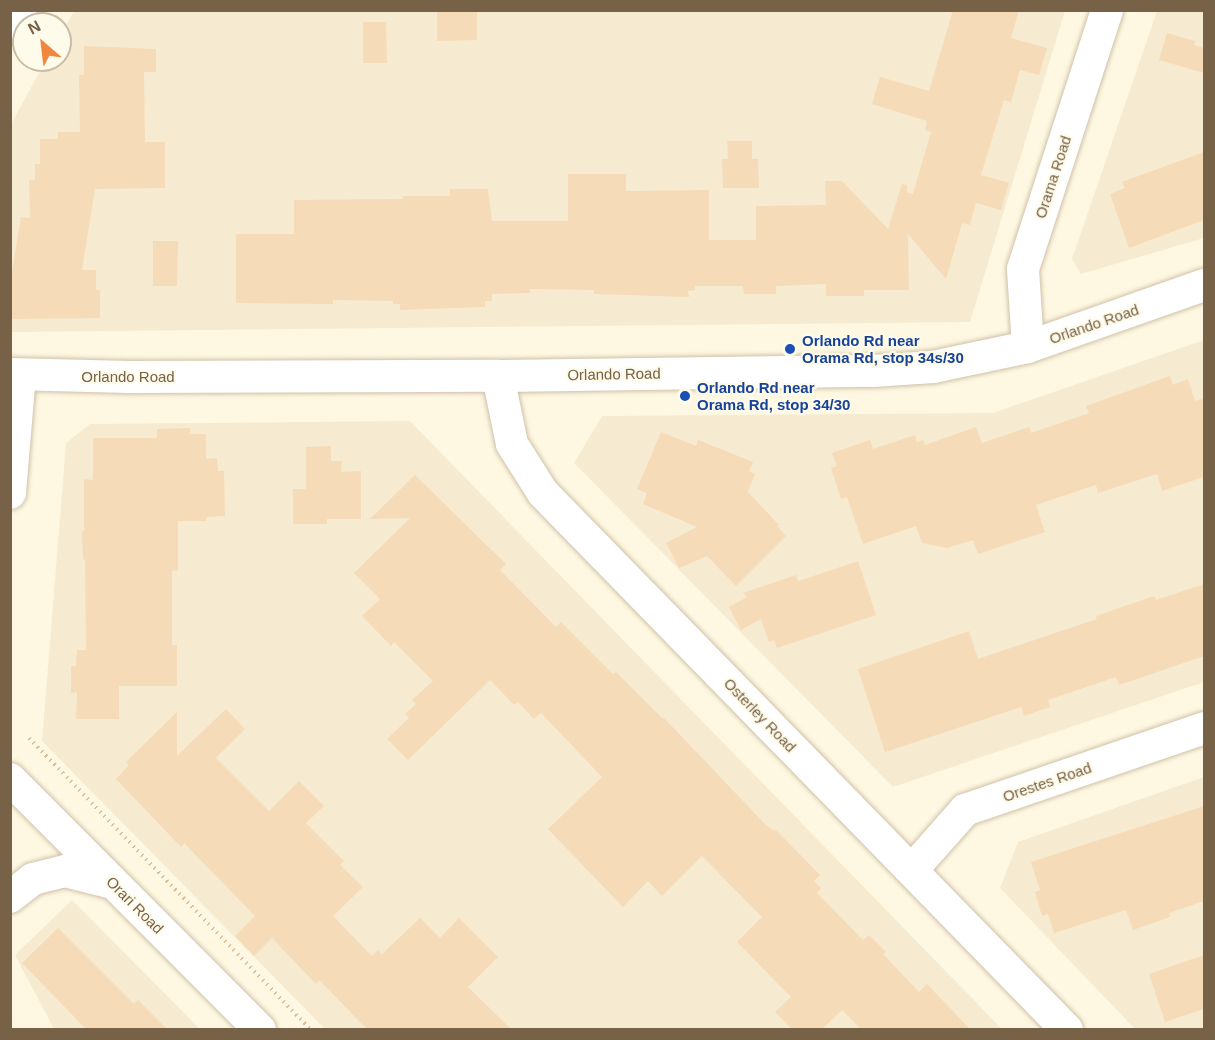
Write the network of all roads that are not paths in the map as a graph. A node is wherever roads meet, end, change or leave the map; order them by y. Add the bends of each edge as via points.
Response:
1 (21, 10) edge
2 (1107, 10) edge
3 (10, 28) edge
4 (1204, 285) edge
5 (1028, 347) junction
6 (15, 375) edge
7 (498, 376) junction
8 (10, 493) edge
9 (1204, 728) edge
10 (10, 779) edge
11 (912, 870) junction
12 (113, 884) junction
13 (10, 897) edge
14 (260, 1029) edge
15 (1067, 1029) edge

1 - 3 street
2 - 5 street, Orama Road via 1023,269
4 - 5 street, Orlando Road
5 - 7 street, Orlando Road via 933,367 873,371
6 - 7 street, Orlando Road
6 - 8 street
7 - 11 street, Osterley Road via 512,444 543,493
9 - 11 street, Orestes Road via 965,810
10 - 12 street, Orari Road
11 - 15 street, Osterley Road
12 - 13 street via 65,871 33,879
12 - 14 street, Orari Road

